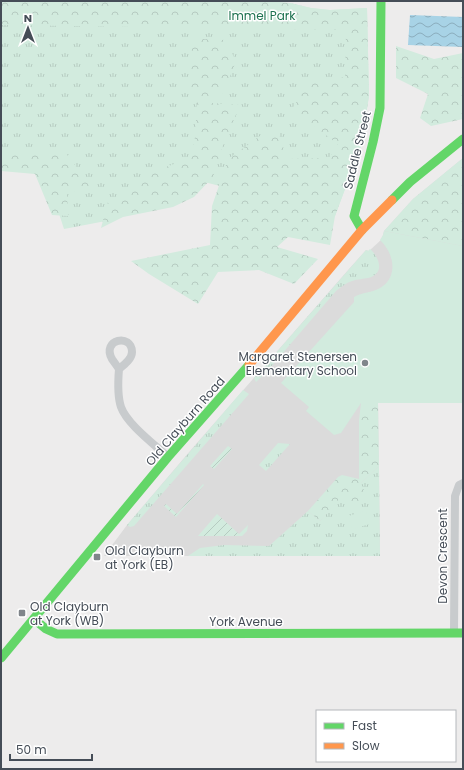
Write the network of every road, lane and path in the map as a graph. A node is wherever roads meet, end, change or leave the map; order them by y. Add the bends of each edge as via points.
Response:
1 (381, 1) edge
2 (463, 139) edge
3 (362, 230) junction
4 (119, 369) dead end
5 (168, 457) junction
6 (463, 483) edge
7 (34, 619) junction
8 (458, 633) edge
9 (19, 636) junction
10 (1, 648) edge
11 (1, 658) edge

1 - 3 main road, Saddle Street via 380,108 374,142 354,216
2 - 3 main road, Old Clayburn Road via 410,182
3 - 5 main road, Old Clayburn Road via 240,376
4 - 5 street via 118,394 128,421
5 - 7 main road, Old Clayburn Road
6 - 8 street, Devon Crescent via 459,485 454,496
7 - 8 main road, York Avenue via 57,634
7 - 9 main road, Old Clayburn Road
9 - 10 main road
9 - 11 main road, Old Clayburn Road

